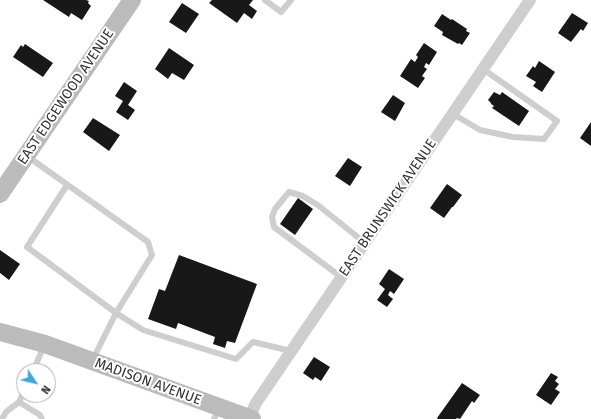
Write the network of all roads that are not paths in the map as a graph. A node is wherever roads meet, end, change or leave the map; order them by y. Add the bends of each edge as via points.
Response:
1 (132, 0) edge
2 (265, 0) edge
3 (291, 0) edge
4 (530, 0) edge
5 (484, 69) junction
6 (453, 114) junction
7 (26, 156) junction
8 (67, 185) junction
9 (0, 194) edge
10 (365, 243) junction
11 (342, 277) junction
12 (116, 313) junction
13 (0, 323) edge
14 (0, 332) edge
15 (44, 344) junction
16 (292, 351) junction
17 (92, 361) junction
18 (36, 363) edge
19 (18, 403) edge
20 (21, 403) edge
21 (217, 413) edge
22 (250, 418) edge
23 (2, 419) edge
24 (42, 419) edge

1 - 7 main road, EAST EDGEWOOD AVENUE
2 - 3 lane via 281,12
4 - 5 street, EAST BRUNSWICK AVENUE
5 - 6 street, EAST BRUNSWICK AVENUE
5 - 6 lane via 557,121 544,139 513,137 480,130
6 - 10 street, EAST BRUNSWICK AVENUE
7 - 8 lane
7 - 9 main road, EAST EDGEWOOD AVENUE
8 - 12 lane via 148,242 152,255
8 - 12 lane via 27,247
10 - 11 street, EAST BRUNSWICK AVENUE
10 - 11 lane via 303,196 289,192 275,209 272,217 274,227
11 - 16 street, EAST BRUNSWICK AVENUE
12 - 16 lane via 144,330 236,359 253,342
12 - 17 lane
13 - 15 main road, MADISON AVENUE
14 - 15 main road, MADISON AVENUE
15 - 17 main road, MADISON AVENUE
15 - 18 lane
16 - 22 street, EAST BRUNSWICK AVENUE via 256,403
17 - 21 main road, MADISON AVENUE
19 - 23 lane via 6,412
20 - 24 lane via 40,415
21 - 22 main road, MADISON AVENUE

